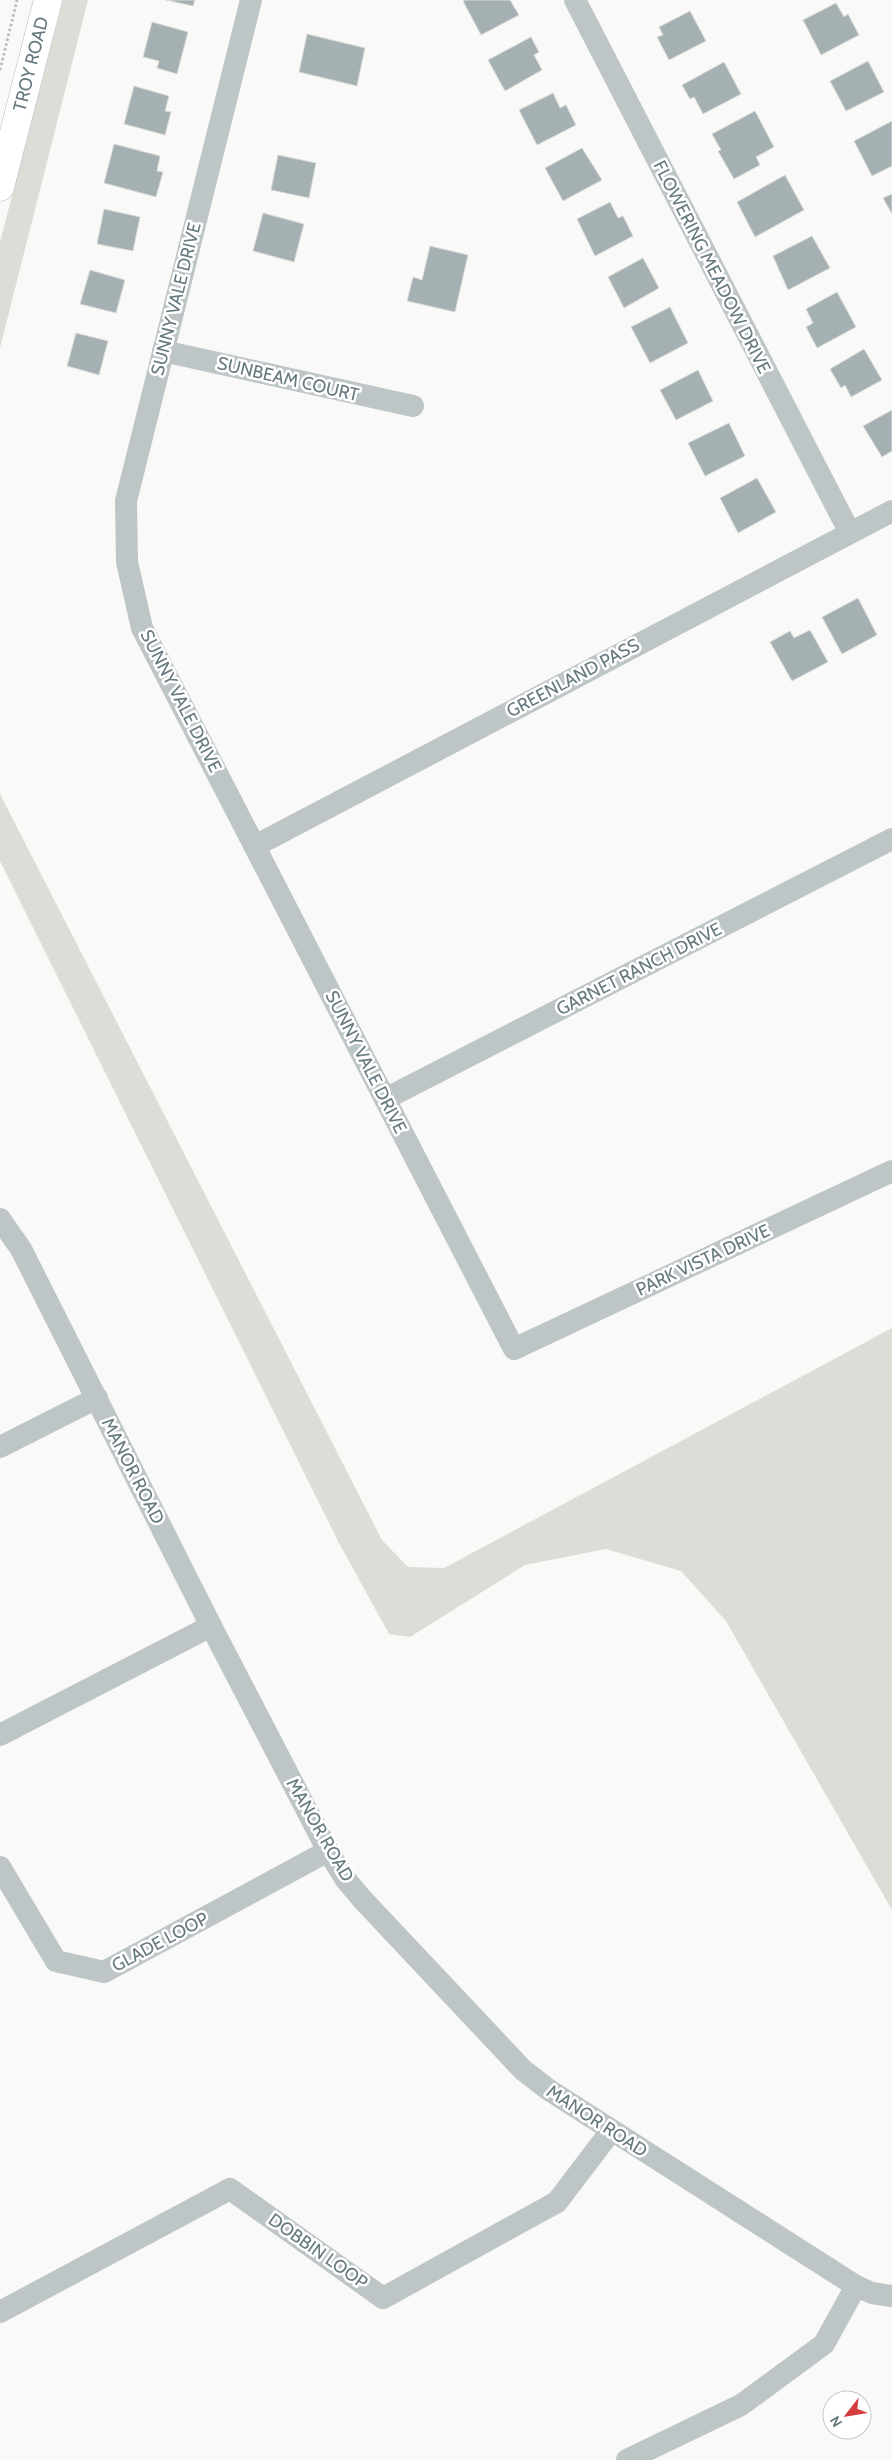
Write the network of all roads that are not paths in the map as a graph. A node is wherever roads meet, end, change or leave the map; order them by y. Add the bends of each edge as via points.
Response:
1 (48, 0) edge
2 (251, 0) edge
3 (575, 0) edge
4 (0, 187) edge
5 (164, 351) junction
6 (413, 406) dead end
7 (892, 511) edge
8 (850, 533) junction
9 (892, 839) edge
10 (255, 846) junction
11 (385, 1099) junction
12 (892, 1171) edge
13 (0, 1219) edge
14 (514, 1349) joint
15 (97, 1398) junction
16 (0, 1447) edge
17 (211, 1626) junction
18 (0, 1736) edge
19 (328, 1851) junction
20 (0, 1867) edge
21 (611, 2131) junction
22 (856, 2286) junction
23 (892, 2296) edge
24 (0, 2312) edge
25 (627, 2460) edge

1 - 4 street, TROY ROAD
2 - 5 street, SUNNY VALE DRIVE
3 - 8 street, FLOWERING MEADOW DRIVE
5 - 6 street, SUNBEAM COURT
5 - 10 street, SUNNY VALE DRIVE via 126,501 127,562 142,628
7 - 8 street, GREENLAND PASS
8 - 10 street, GREENLAND PASS
9 - 11 street, GARNET RANCH DRIVE
10 - 11 street, SUNNY VALE DRIVE
11 - 14 street, SUNNY VALE DRIVE
12 - 14 street, PARK VISTA DRIVE
13 - 15 street, MANOR ROAD via 21,1249
15 - 16 street
15 - 17 street, MANOR ROAD
17 - 18 street
17 - 19 street, MANOR ROAD
19 - 20 street, GLADE LOOP via 104,1972 56,1961
19 - 21 street, MANOR ROAD via 363,1900 523,2070
21 - 22 street, MANOR ROAD
21 - 24 street, DOBBIN LOOP via 556,2202 383,2298 230,2189
22 - 23 street, MANOR ROAD
22 - 25 street via 824,2344 741,2404

